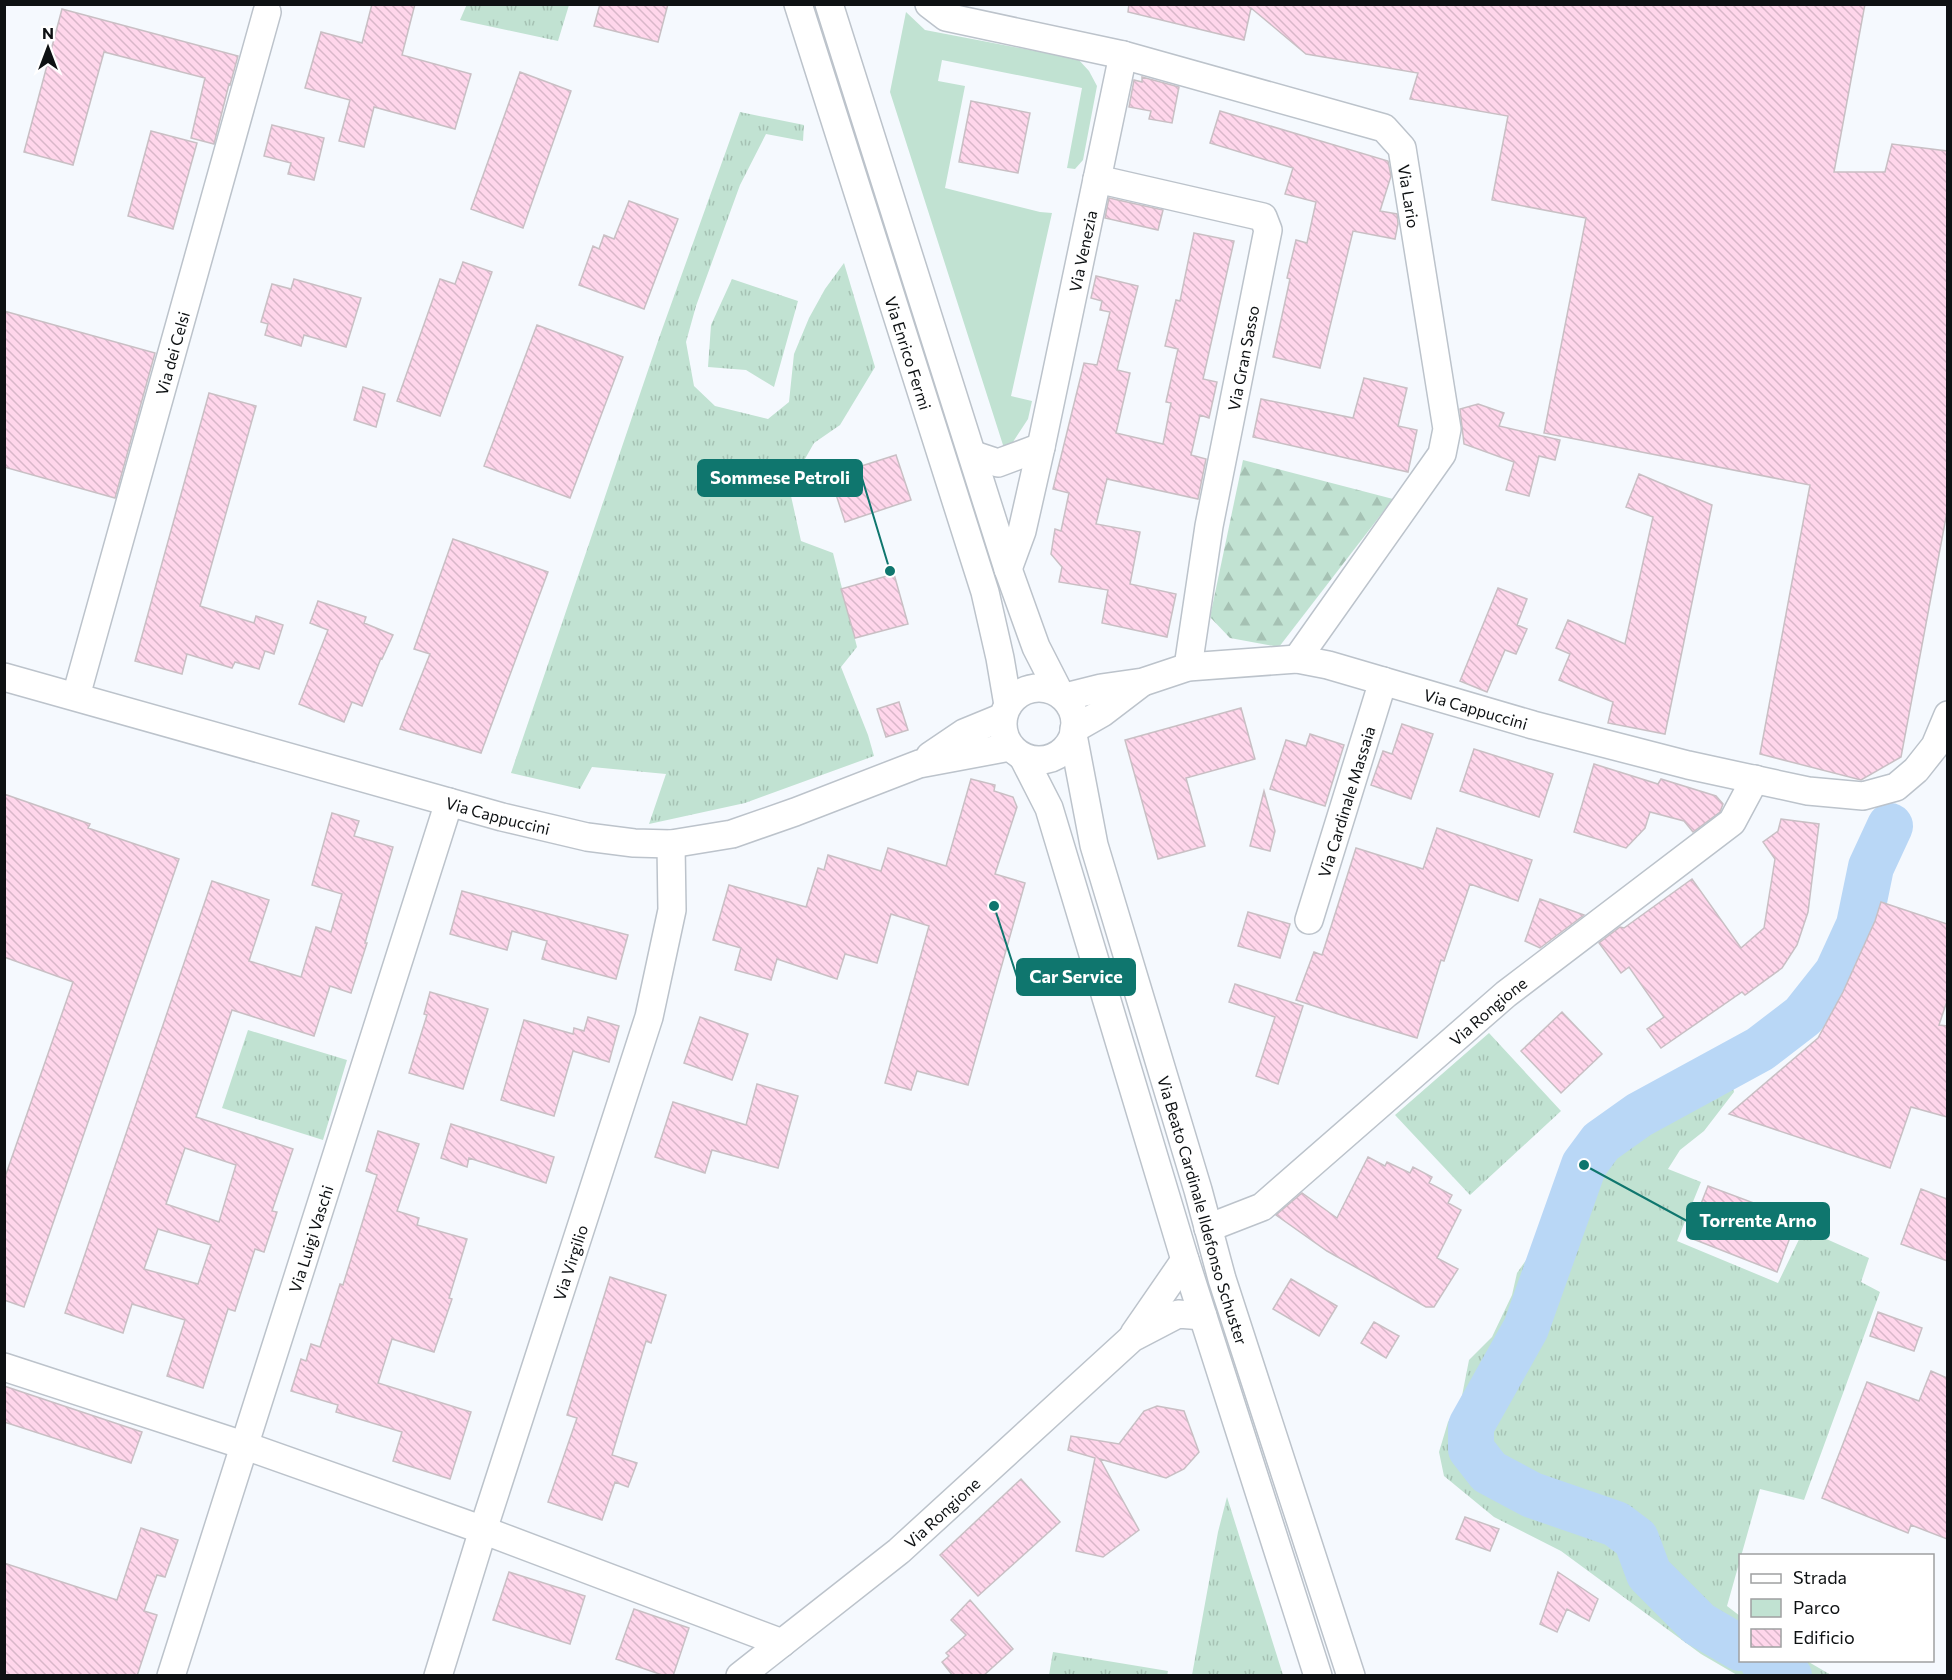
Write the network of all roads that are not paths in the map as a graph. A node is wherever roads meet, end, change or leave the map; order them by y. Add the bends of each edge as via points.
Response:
1 (798, 4) edge
2 (829, 4) edge
3 (928, 4) edge
4 (267, 12) dead end
5 (1123, 55) junction
6 (1097, 179) junction
7 (1041, 447) junction
8 (974, 455) junction
9 (1008, 569) junction
10 (1297, 659) junction
11 (1188, 667) junction
12 (4, 676) edge
13 (1383, 681) junction
14 (1143, 682) junction
15 (1062, 694) junction
16 (76, 696) junction
17 (1006, 711) junction
18 (1947, 719) edge
19 (1074, 734) junction
20 (1017, 752) junction
21 (919, 764) junction
22 (1755, 779) junction
23 (449, 802) junction
24 (671, 844) junction
25 (1309, 920) dead end
26 (1208, 1228) junction
27 (1185, 1260) junction
28 (1203, 1316) junction
29 (1132, 1338) junction
30 (4, 1366) edge
31 (243, 1445) junction
32 (483, 1530) junction
33 (782, 1643) junction
34 (171, 1676) edge
35 (438, 1676) edge
36 (740, 1676) edge
37 (1318, 1676) edge
38 (1351, 1676) edge

1 - 17 street, Via Enrico Fermi via 985,592 1000,658
2 - 8 street, Via Enrico Fermi
3 - 5 street, Via Lario via 946,17
4 - 16 street, Via dei Celsi
5 - 6 street, Via Venezia
5 - 10 street, Via Lario via 1384,128 1402,148 1447,429 1444,446
6 - 7 street, Via Venezia
6 - 11 street, Via Gran Sasso via 1263,217 1268,230 1209,526
7 - 8 street via 998,463
7 - 9 street, Via Venezia via 1022,531
8 - 9 street, Via Enrico Fermi
9 - 15 street, Via Enrico Fermi via 1036,647
10 - 11 street, Via Cappuccini
10 - 13 street, Via Cappuccini
11 - 14 street, Via Cappuccini
12 - 16 street, Via Cappuccini
13 - 22 street, Via Cappuccini via 1533,725
13 - 25 street, Via Cardinale Massaia
14 - 15 street, Via Cappuccini
14 - 19 street, Via Cappuccini
15 - 17 street via 1047,687 1030,688 1018,694
15 - 19 street via 1075,712
16 - 23 street, Via Cappuccini
17 - 20 street via 1004,735
17 - 21 street, Via Cappuccini via 964,733
18 - 22 street, Via Cappuccini via 1935,746 1896,787 1863,796 1808,791
19 - 20 street via 1051,759 1036,761
19 - 26 street, Via Beato Cardinale Ildefonso Schuster via 1094,845
20 - 21 street, Via Cappuccini
20 - 27 street, Via Beato Cardinale Ildefonso Schuster via 1049,808
21 - 24 street, Via Cappuccini via 732,834
22 - 26 street, Via Rongione via 1732,822 1506,994 1262,1208
23 - 24 street, Via Cappuccini via 587,837
23 - 31 street, Via Luigi Vaschi
24 - 32 street, Via Virgilio via 672,910 649,1017
26 - 38 street, Via Beato Cardinale Ildefonso Schuster
27 - 28 street, Via Beato Cardinale Ildefonso Schuster
27 - 29 street, Via Rongione
28 - 29 street, Via Rongione via 1178,1314
28 - 37 street, Via Beato Cardinale Ildefonso Schuster
29 - 33 street, Via Rongione via 899,1551
30 - 31 street
31 - 32 street
31 - 34 street, Via Luigi Vaschi
32 - 33 street
32 - 35 street, Via Virgilio
33 - 36 street, Via Rongione

